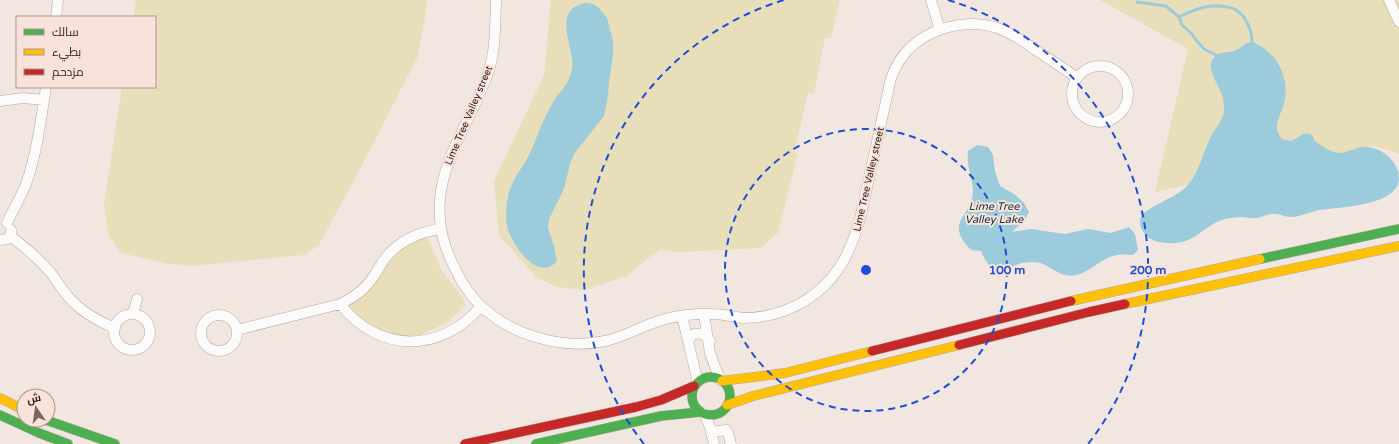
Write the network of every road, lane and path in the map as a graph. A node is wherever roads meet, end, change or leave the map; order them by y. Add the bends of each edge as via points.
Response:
1 (58, 0) edge
2 (496, 0) edge
3 (931, 0) edge
4 (1389, 0) edge
5 (56, 16) edge
6 (1399, 22) edge
7 (940, 30) junction
8 (1077, 78) junction
9 (46, 88) edge
10 (44, 100) junction
11 (0, 101) edge
12 (3, 222) edge
13 (441, 229) junction
14 (1399, 229) edge
15 (10, 236) junction
16 (0, 240) edge
17 (1399, 246) edge
18 (138, 299) dead end
19 (340, 304) junction
20 (481, 306) junction
21 (133, 314) junction
22 (704, 314) junction
23 (682, 316) junction
24 (115, 328) junction
25 (237, 330) dead end
26 (709, 339) junction
27 (688, 341) junction
28 (721, 380) junction
29 (696, 385) junction
30 (0, 398) edge
31 (727, 405) junction
32 (16, 406) edge
33 (702, 412) junction
34 (0, 415) edge
35 (56, 423) edge
36 (711, 432) junction
37 (68, 444) edge
38 (115, 444) edge
39 (465, 444) edge
40 (536, 444) edge
41 (714, 444) edge
42 (731, 444) edge

1 - 5 street
2 - 13 street, Lime Tree Valley street via 494,48 488,71 451,153 443,178 440,203
3 - 7 street
4 - 6 street
7 - 8 street, Lime Tree Valley street via 971,24 994,27 1015,36
7 - 22 street, Lime Tree Valley street via 927,35 909,49 901,58 891,78 860,219 844,259 833,276 812,296 774,314 742,318
8 - 8 street via 1072,96 1076,109 1086,118 1098,122 1111,120 1125,107 1129,95 1128,88 1118,72 1100,66 1087,69
9 - 10 street
10 - 11 street via 23,98
10 - 12 street via 30,170 21,196
12 - 15 street via 11,227
13 - 19 street via 424,232 401,244 388,255 365,288
13 - 20 street, Lime Tree Valley street via 456,270
14 - 28 street via 1099,294 780,374
15 - 16 street
15 - 24 street via 41,263 80,309 96,320
17 - 31 street via 1089,312 753,396
18 - 21 street
19 - 20 street via 355,322 375,334 410,342 433,339 450,332 464,323
19 - 25 street
20 - 23 street, Lime Tree Valley street via 498,320 527,334 569,344 612,340 657,321
21 - 24 street via 122,318
21 - 24 street via 144,318 150,327 149,338 143,346 133,350 122,347 116,339
22 - 23 street, Lime Tree Valley street
22 - 26 street
23 - 27 street
26 - 27 street via 703,334 696,333
26 - 28 street via 710,353
27 - 29 street
28 - 29 street via 706,378
28 - 31 street via 729,392
29 - 33 street via 692,396 693,402
29 - 39 street via 661,400 636,407
30 - 32 street
31 - 33 street via 712,415
33 - 36 street
33 - 40 street via 661,416
34 - 37 street
35 - 38 street
36 - 41 street
36 - 42 street via 726,430

